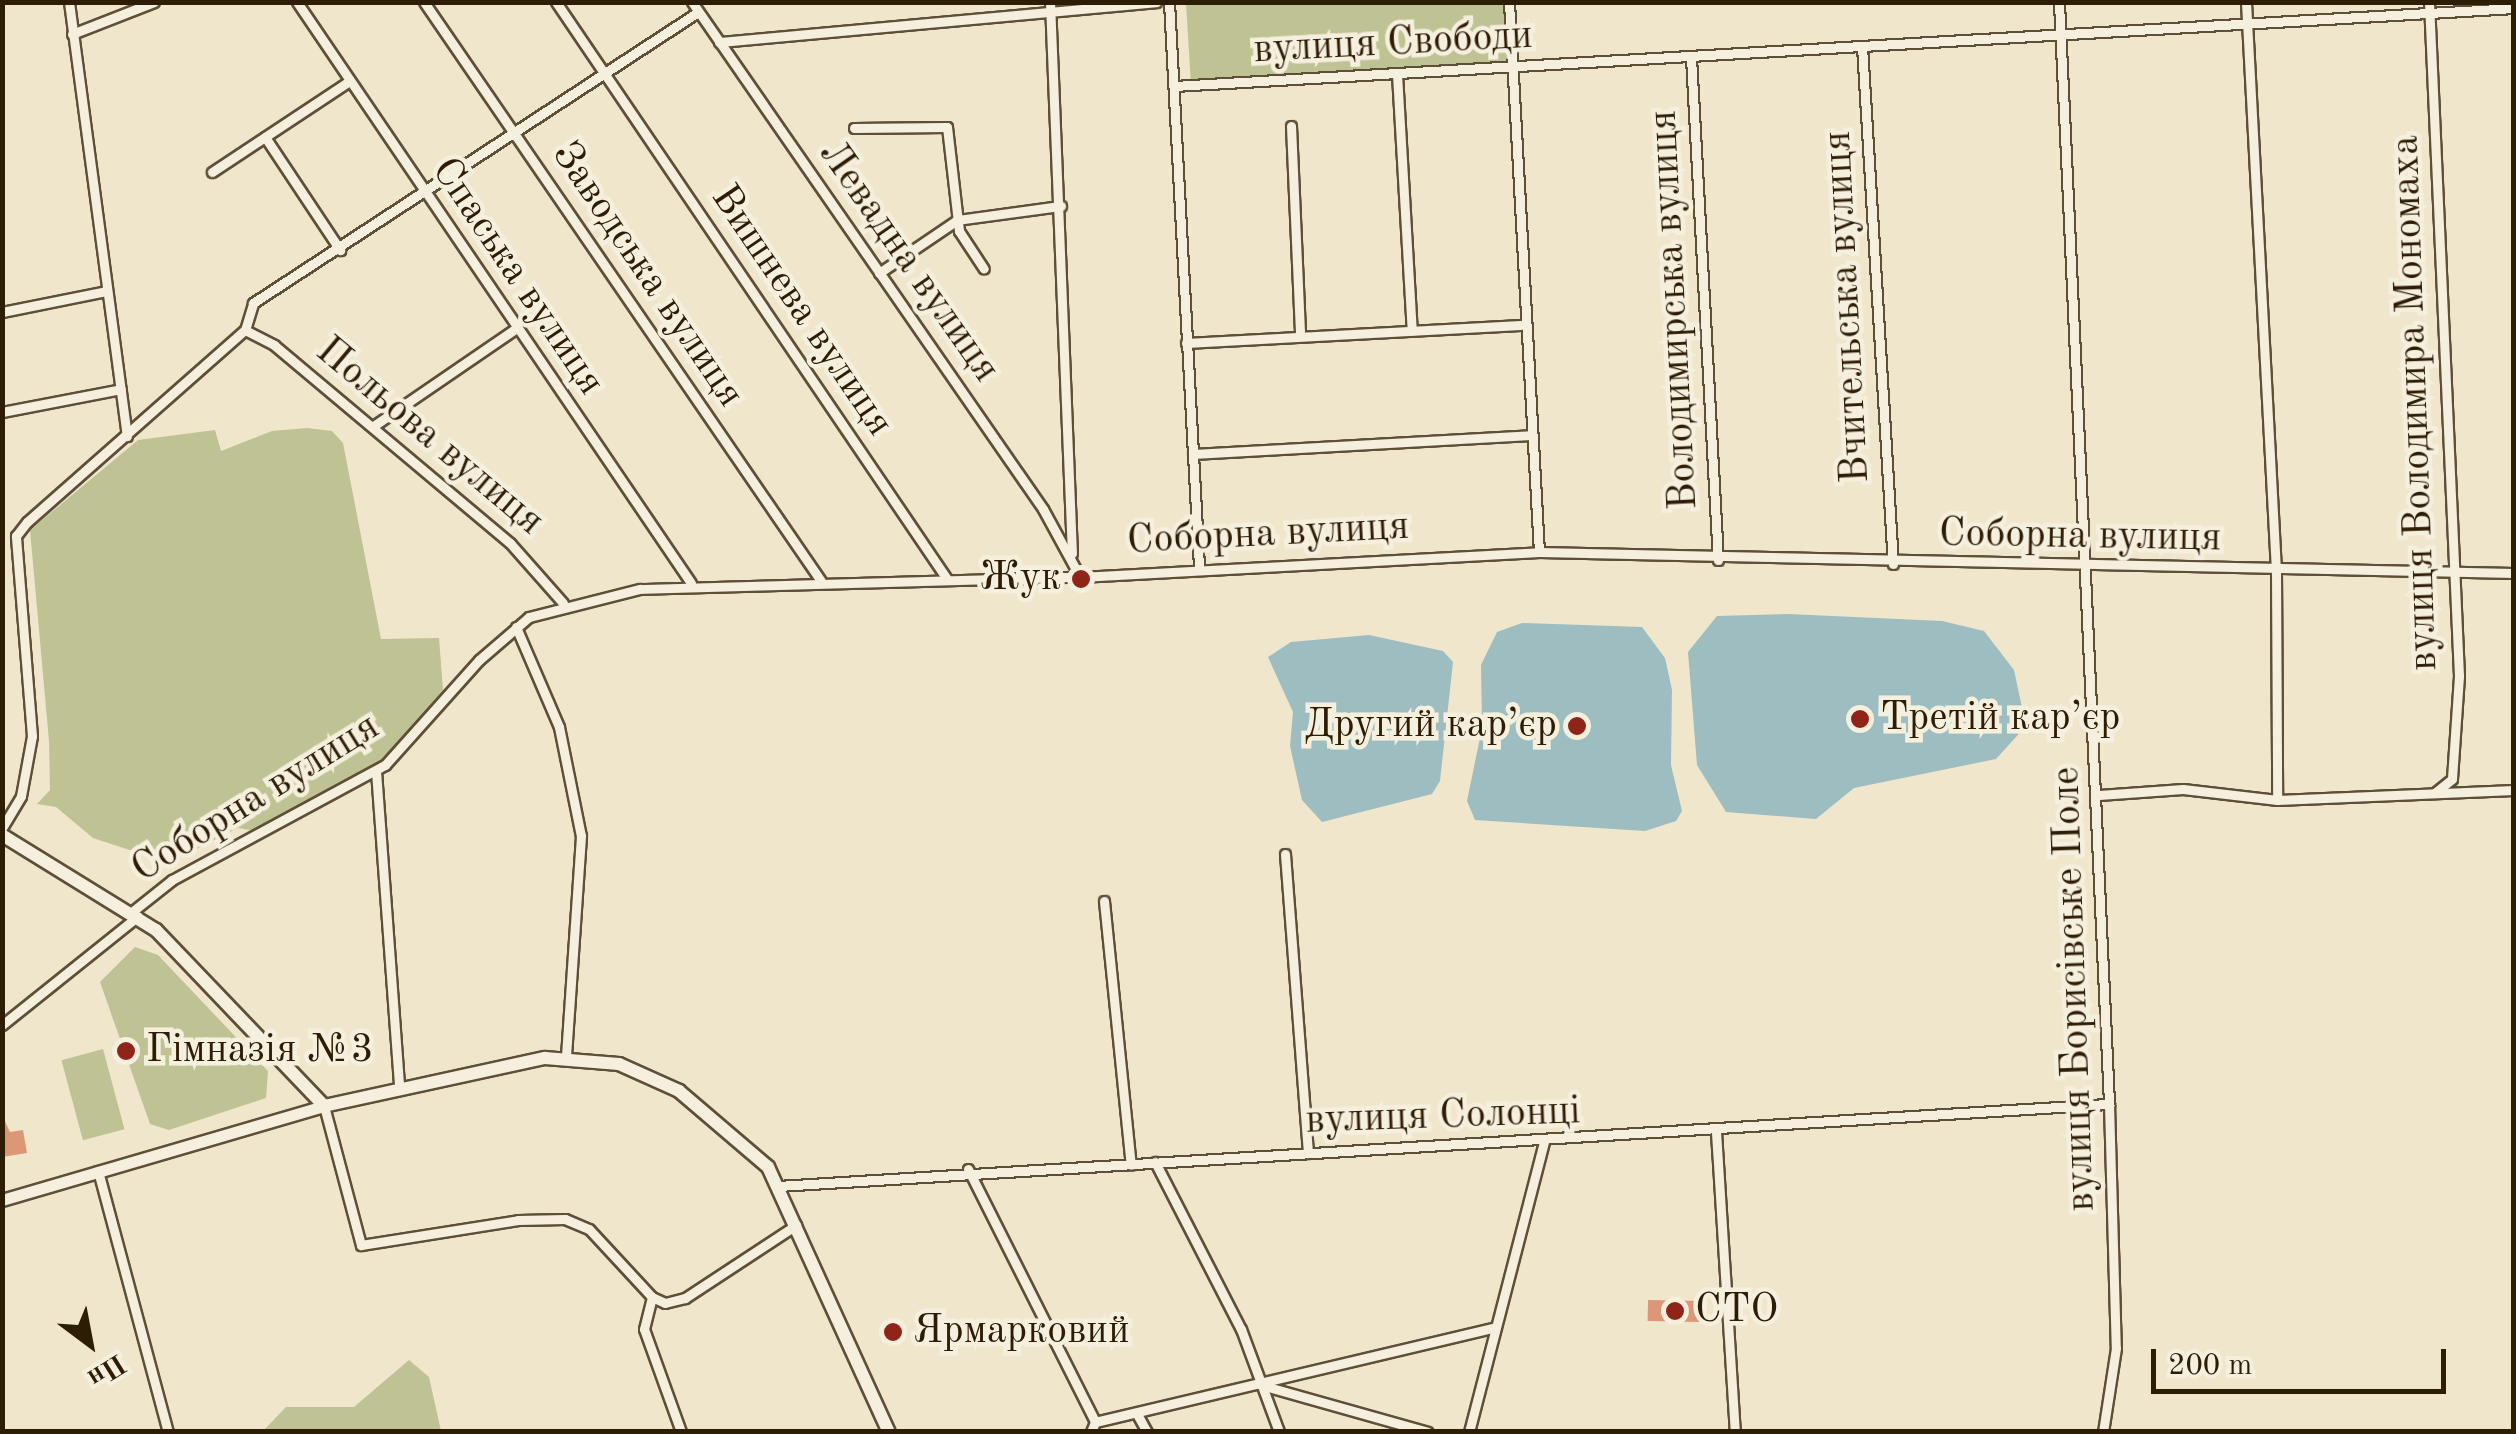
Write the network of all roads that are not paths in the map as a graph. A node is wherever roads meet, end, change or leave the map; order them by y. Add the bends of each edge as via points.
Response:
1 (69, 2) edge
2 (154, 2) edge
3 (297, 2) edge
4 (424, 2) edge
5 (556, 2) edge
6 (1156, 2) edge
7 (1169, 2) edge
8 (1510, 2) edge
9 (2058, 2) edge
10 (2246, 2) edge
11 (695, 7) edge
12 (1050, 7) edge
13 (2430, 7) edge
14 (2514, 8) edge
15 (2248, 27) junction
16 (72, 34) junction
17 (2062, 37) junction
18 (719, 42) junction
19 (1862, 46) junction
20 (1692, 57) junction
21 (1511, 69) junction
22 (1397, 74) junction
23 (606, 76) junction
24 (348, 82) junction
25 (1174, 86) junction
26 (1291, 126) dead end
27 (854, 128) dead end
28 (514, 134) junction
29 (265, 137) junction
30 (212, 172) dead end
31 (424, 195) junction
32 (1061, 206) junction
33 (957, 220) junction
34 (340, 250) junction
35 (984, 269) dead end
36 (879, 273) junction
37 (106, 291) junction
38 (2, 312) edge
39 (1521, 325) junction
40 (515, 329) junction
41 (245, 330) junction
42 (1412, 331) junction
43 (1300, 336) junction
44 (1186, 343) junction
45 (120, 389) junction
46 (2, 412) edge
47 (372, 426) junction
48 (1530, 435) junction
49 (127, 436) junction
50 (1194, 454) junction
51 (16, 536) junction
52 (2, 539) edge
53 (1539, 552) junction
54 (1072, 557) junction
55 (1718, 560) junction
56 (1893, 564) junction
57 (1199, 566) junction
58 (2090, 570) junction
59 (2276, 571) junction
60 (2514, 573) edge
61 (2451, 574) junction
62 (1080, 577) junction
63 (947, 579) junction
64 (821, 581) junction
65 (691, 583) junction
66 (564, 603) junction
67 (516, 626) junction
68 (376, 770) junction
69 (2514, 790) edge
70 (2435, 793) junction
71 (2099, 795) junction
72 (2277, 800) junction
73 (2, 831) edge
74 (1285, 854) dead end
75 (1104, 901) dead end
76 (136, 913) junction
77 (2, 1025) edge
78 (566, 1058) junction
79 (399, 1085) junction
80 (2110, 1104) junction
81 (324, 1106) junction
82 (1716, 1132) junction
83 (1544, 1141) junction
84 (1308, 1152) junction
85 (1155, 1162) junction
86 (1131, 1165) junction
87 (968, 1170) junction
88 (98, 1171) junction
89 (778, 1186) junction
90 (2, 1200) edge
91 (796, 1225) junction
92 (652, 1297) junction
93 (1496, 1327) junction
94 (1259, 1384) junction
95 (1137, 1414) junction
96 (1093, 1427) edge
97 (1396, 1427) edge
98 (168, 1432) edge
99 (681, 1432) edge
100 (889, 1432) edge
101 (1147, 1432) edge
102 (1279, 1432) edge
103 (1428, 1432) edge
104 (1469, 1432) edge
105 (1735, 1432) edge
106 (2103, 1432) edge

1 - 16 street
2 - 16 street
3 - 24 street, Спаська вулиця
4 - 28 street, Заводська вулиця
5 - 23 street, Вишнева вулиця
6 - 12 street
7 - 25 street
8 - 21 street
9 - 17 street, вулиця Борисівське Поле
10 - 15 street
11 - 18 street, Левадна вулиця
11 - 23 street
12 - 18 street
12 - 32 street
13 - 14 street, вулиця Свободи
13 - 15 street, вулиця Свободи
13 - 61 street, вулиця Володимира Мономаха
15 - 17 street, вулиця Свободи
15 - 59 street
16 - 37 street
17 - 19 street, вулиця Свободи
17 - 58 street, вулиця Борисівське Поле
18 - 36 street, Левадна вулиця
19 - 20 street, вулиця Свободи
19 - 56 street, Вчительська вулиця
20 - 21 street, вулиця Свободи
20 - 55 street, Володимирська вулиця
21 - 22 street, вулиця Свободи
21 - 39 street
22 - 25 street, вулиця Свободи
22 - 42 street
23 - 28 street
23 - 63 street, Вишнева вулиця
24 - 29 street
24 - 31 street, Спаська вулиця
25 - 44 street
26 - 43 street
27 - 33 street via 947,126
28 - 31 street
28 - 64 street, Заводська вулиця
29 - 30 street
29 - 34 street
31 - 34 street
31 - 40 street, Спаська вулиця
32 - 33 street
32 - 54 street
33 - 35 street
33 - 36 street
34 - 41 street via 254,303
36 - 54 street, Левадна вулиця
37 - 38 street
37 - 45 street
39 - 42 street
39 - 48 street
40 - 47 street
40 - 65 street, Спаська вулиця
41 - 47 street, Польова вулиця
41 - 49 street
42 - 43 street
43 - 44 street
44 - 50 street
45 - 46 street
45 - 49 street
47 - 66 street, Польова вулиця via 529,559
48 - 50 street
48 - 53 street
49 - 51 street
50 - 57 street
51 - 52 street
51 - 73 street via 32,724 22,796
53 - 55 street, Соборна вулиця
53 - 57 street, Соборна вулиця
54 - 62 street
55 - 56 street, Соборна вулиця
56 - 58 street, Соборна вулиця
57 - 62 street, Соборна вулиця
58 - 59 street, Соборна вулиця
58 - 71 street, вулиця Борисівське Поле
59 - 61 street, Соборна вулиця
59 - 72 street
60 - 61 street, Соборна вулиця
61 - 70 street, вулиця Володимира Мономаха via 2459,676 2452,778
62 - 63 street, Соборна вулиця
63 - 64 street, Соборна вулиця
64 - 65 street, Соборна вулиця
65 - 66 street, Соборна вулиця
66 - 67 street, Соборна вулиця
67 - 68 street, Соборна вулиця
67 - 78 street via 559,727 581,836
68 - 76 street, Соборна вулиця via 172,880
68 - 79 street
69 - 70 street
70 - 72 street
71 - 72 street via 2183,788
71 - 80 street, вулиця Борисівське Поле
73 - 76 main road
74 - 84 street
75 - 86 street
76 - 77 street, Соборна вулиця
76 - 81 main road
78 - 79 main road
78 - 89 main road via 609,1062 663,1081 754,1149
79 - 81 main road
80 - 82 street, вулиця Солонці
80 - 106 street, вулиця Борисівське Поле via 2116,1348
81 - 88 street
81 - 92 street via 361,1246 434,1229 568,1219 589,1229
82 - 83 street, вулиця Солонці
82 - 105 street
83 - 84 street, вулиця Солонці
83 - 93 street
84 - 85 street, вулиця Солонці
85 - 86 street, вулиця Солонці
85 - 94 street via 1241,1329
86 - 87 street, вулиця Солонці
87 - 89 street, вулиця Солонці
87 - 96 street
88 - 90 street
88 - 98 street
89 - 91 main road
91 - 92 street via 685,1298 665,1304
91 - 100 main road
92 - 99 street via 644,1329
93 - 94 street
93 - 104 street
94 - 95 street
94 - 97 street
94 - 102 street
95 - 96 street
95 - 101 street
97 - 103 street

